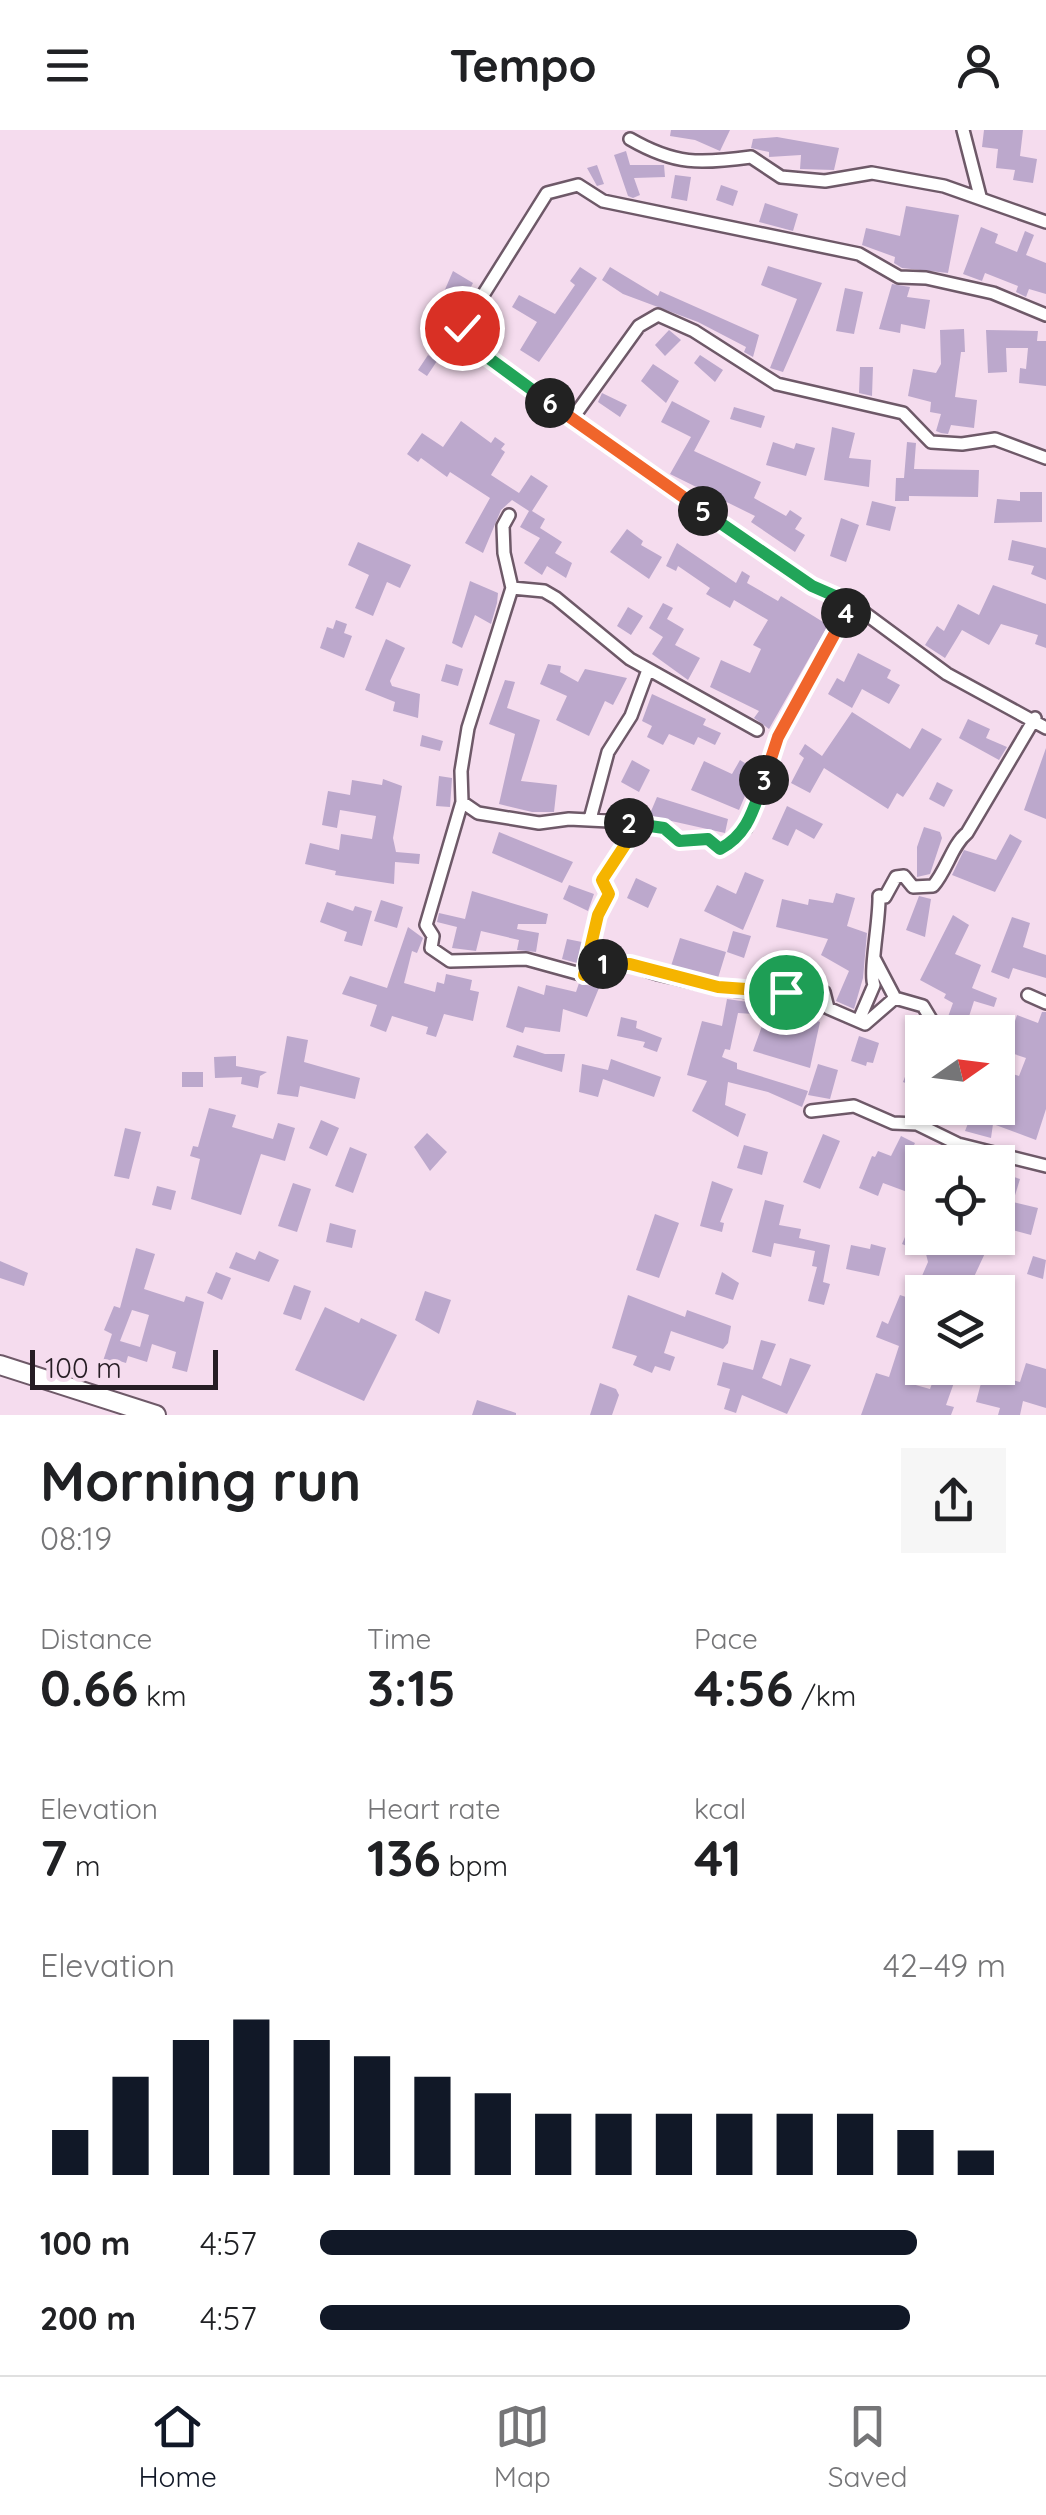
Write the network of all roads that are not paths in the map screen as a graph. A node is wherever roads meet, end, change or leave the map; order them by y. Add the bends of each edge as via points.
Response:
1 (962, 130) edge
2 (630, 140) dead end
3 (980, 196) junction
4 (1046, 222) edge
5 (1046, 315) edge
6 (572, 419) junction
7 (1046, 458) edge
8 (509, 515) dead end
9 (512, 588) junction
10 (851, 603) junction
11 (648, 670) junction
12 (1034, 718) junction
13 (1046, 728) edge
14 (756, 730) dead end
15 (462, 802) junction
16 (590, 820) junction
17 (630, 822) junction
18 (874, 958) junction
19 (584, 975) junction
20 (1028, 995) dead end
21 (895, 998) junction
22 (1046, 1003) edge
23 (929, 1015) edge
24 (860, 1020) junction
25 (811, 1111) dead end
26 (1046, 1166) edge
27 (0, 1364) edge
28 (156, 1415) edge

1 - 3 street
2 - 3 street via 665,159 751,156 781,177 825,181 872,173
3 - 4 street
5 - 6 street via 993,293 899,277 859,254 603,202 578,185 561,186 530,216 462,328 464,340
6 - 7 street via 639,326 658,315 777,384 903,412 931,442 995,439
6 - 10 street via 812,586
8 - 9 street via 504,554
9 - 11 street via 556,598
9 - 15 street via 468,728
10 - 12 street via 947,674
10 - 17 street via 778,737 738,839 720,849 708,839 679,841 664,828
11 - 14 street
11 - 16 street via 608,752
12 - 13 street
12 - 18 street via 958,840 947,870 932,886 912,887 904,876 896,877 879,896
15 - 16 street via 494,817 552,824
15 - 19 street via 426,925 432,948 450,961 526,960
16 - 17 street
17 - 19 street via 625,845 602,880 609,894
18 - 21 street
18 - 24 street via 874,985
19 - 24 street via 609,961 760,992 806,984 824,992 828,1008
20 - 22 street
21 - 23 street via 923,1006
21 - 24 street via 865,1024
25 - 26 street via 854,1106 893,1124 917,1124 958,1144
27 - 28 main road

